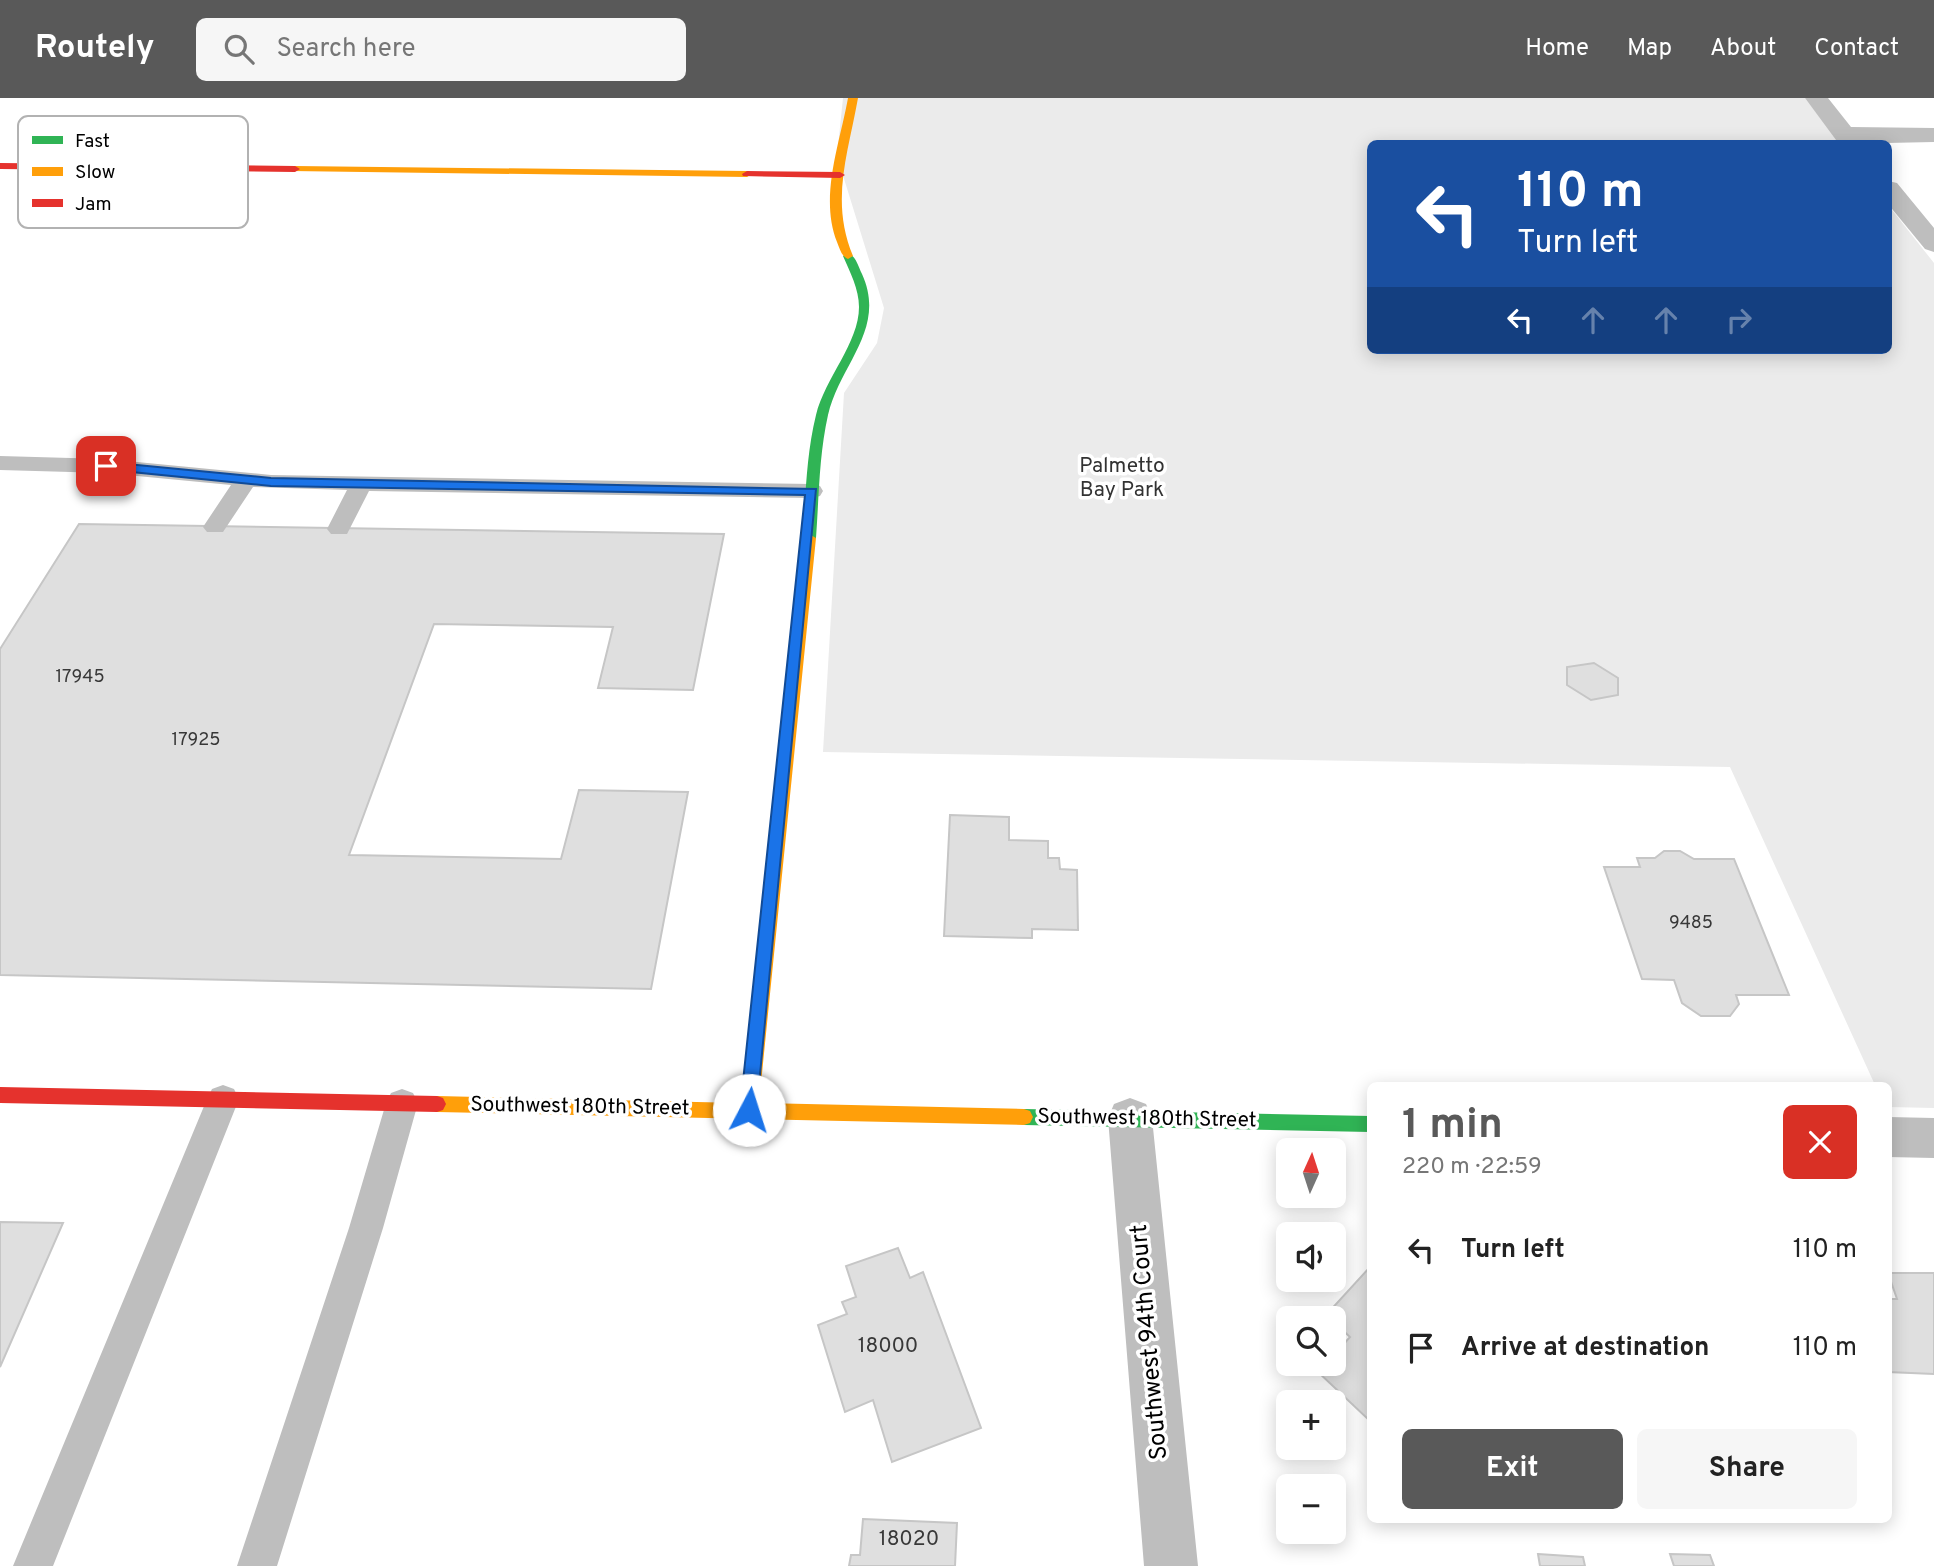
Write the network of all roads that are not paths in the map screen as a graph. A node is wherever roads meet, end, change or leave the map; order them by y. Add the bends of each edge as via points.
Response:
1 (853, 98) edge
2 (1816, 98) edge
3 (1934, 135) edge
4 (1848, 139) edge
5 (0, 166) edge
6 (18, 166) edge
7 (248, 169) edge
8 (840, 175) junction
9 (1892, 193) edge
10 (1934, 244) edge
11 (0, 463) edge
12 (246, 480) junction
13 (362, 483) junction
14 (812, 491) junction
15 (215, 527) dead end
16 (339, 529) dead end
17 (0, 1095) edge
18 (223, 1099) junction
19 (402, 1103) junction
20 (749, 1110) junction
21 (1130, 1118) junction
22 (1367, 1124) edge
23 (1892, 1137) edge
24 (1934, 1138) edge
25 (33, 1566) edge
26 (257, 1566) edge
27 (1171, 1566) edge

1 - 8 street
2 - 4 street
3 - 4 street
5 - 6 street
7 - 8 street
8 - 14 street via 834,221 866,290 867,302 860,337 826,396
9 - 10 street
11 - 12 lane via 106,466
12 - 13 lane
12 - 15 lane
13 - 14 lane
13 - 16 lane
14 - 20 street
17 - 18 street, Southwest 180th Street
18 - 19 street, Southwest 180th Street
18 - 25 lane
19 - 20 street, Southwest 180th Street
19 - 26 lane
20 - 21 street, Southwest 180th Street
21 - 22 street, Southwest 180th Street
21 - 27 street, Southwest 94th Court
23 - 24 street

